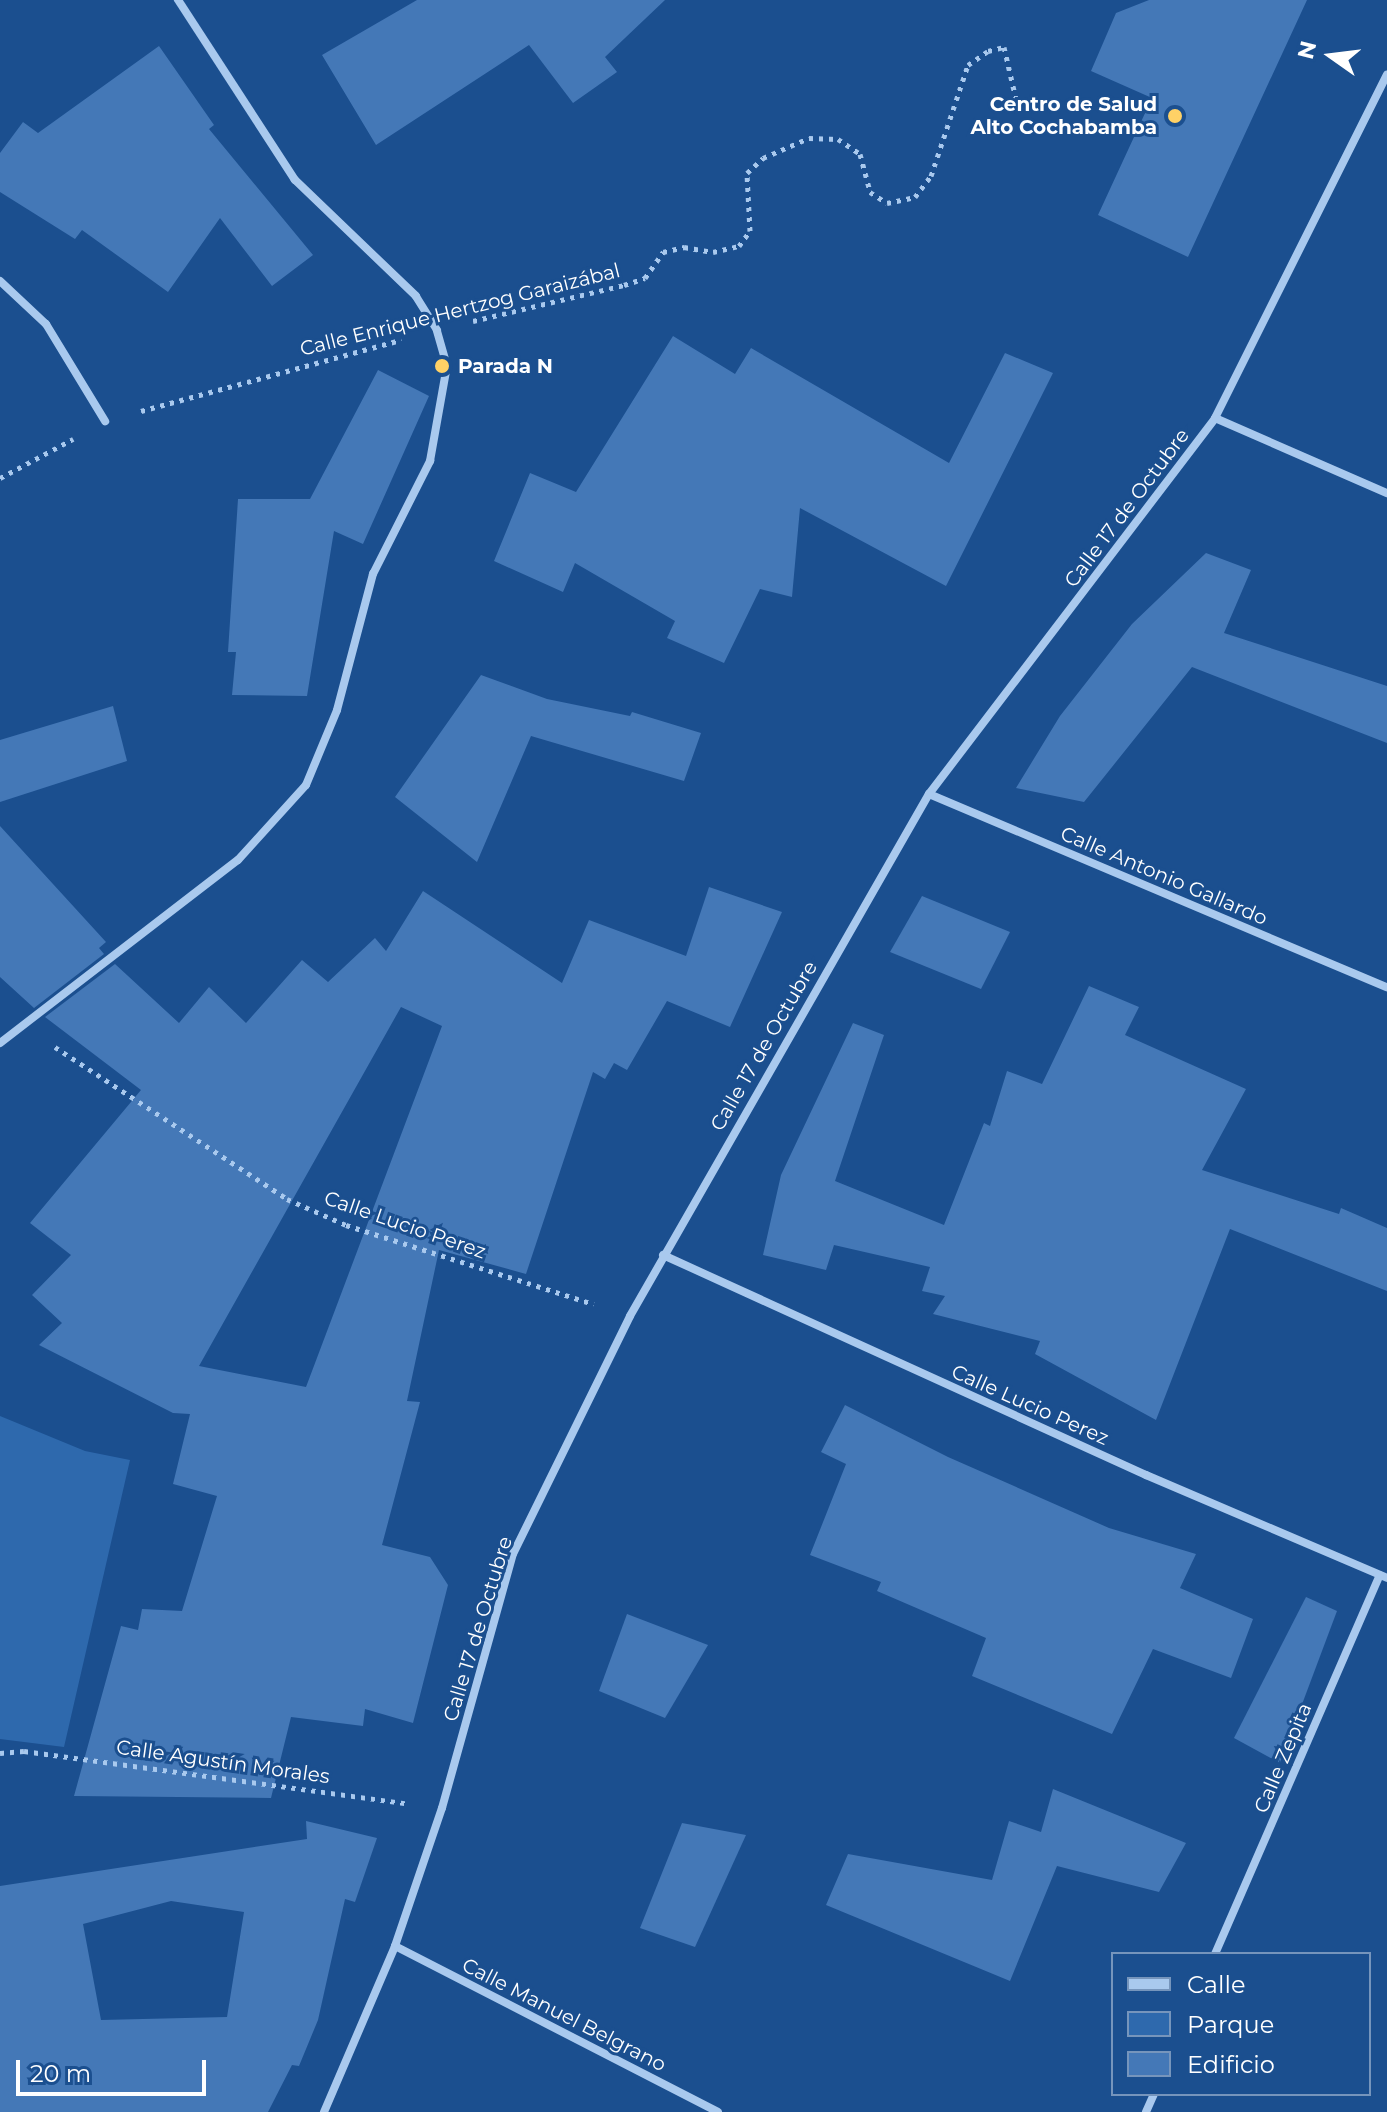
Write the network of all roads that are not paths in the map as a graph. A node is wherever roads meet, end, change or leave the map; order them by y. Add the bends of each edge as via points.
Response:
1 (178, 0) edge
2 (1387, 75) edge
3 (0, 281) edge
4 (1215, 418) junction
5 (105, 421) road end
6 (1387, 493) edge
7 (929, 794) junction
8 (1387, 987) edge
9 (0, 1043) edge
10 (663, 1255) junction
11 (1383, 1576) edge
12 (395, 1946) junction
13 (1216, 1952) edge
14 (324, 2112) edge
15 (718, 2112) edge

1 - 9 street via 295,180 416,296 437,330 447,366 430,461 373,574 337,710 306,785 238,860
2 - 4 street, Calle 17 de Octubre
3 - 5 street via 46,324
4 - 6 street
4 - 7 street, Calle 17 de Octubre
7 - 8 street, Calle Antonio Gallardo
7 - 10 street, Calle 17 de Octubre
10 - 11 street, Calle Lucio Perez
10 - 12 street, Calle 17 de Octubre via 513,1554 442,1808
11 - 13 street, Calle Zepita
12 - 14 street, Calle 17 de Octubre
12 - 15 street, Calle Manuel Belgrano

